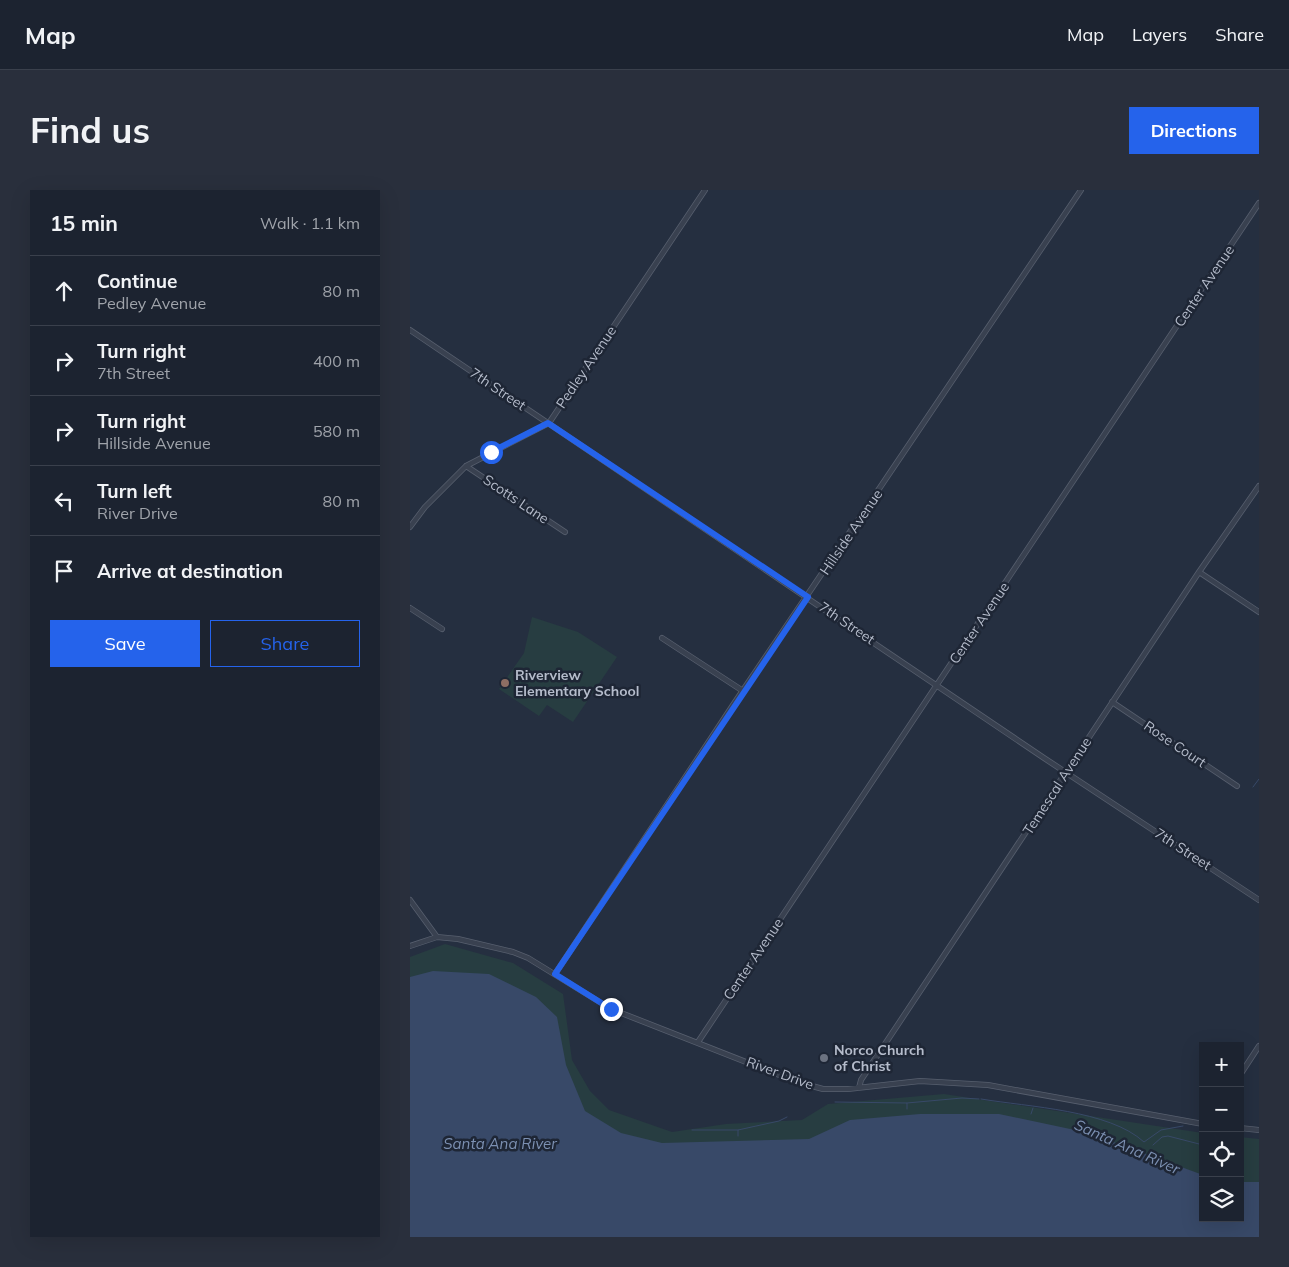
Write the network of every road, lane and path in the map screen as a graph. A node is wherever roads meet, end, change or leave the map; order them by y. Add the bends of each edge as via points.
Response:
1 (705, 190) edge
2 (1081, 190) edge
3 (1259, 203) edge
4 (410, 330) edge
5 (548, 423) junction
6 (466, 466) junction
7 (1259, 486) edge
8 (410, 527) edge
9 (565, 532) dead end
10 (1199, 572) junction
11 (808, 597) junction
12 (410, 608) edge
13 (1259, 612) edge
14 (442, 629) dead end
15 (662, 638) dead end
16 (938, 685) junction
17 (743, 691) junction
18 (1112, 702) junction
19 (1067, 771) junction
20 (1237, 786) dead end
21 (410, 900) edge
22 (1259, 900) edge
23 (437, 937) junction
24 (410, 946) edge
25 (555, 974) junction
26 (698, 1042) junction
27 (1259, 1046) edge
28 (1244, 1069) edge
29 (859, 1088) junction
30 (1199, 1123) edge
31 (1244, 1128) edge
32 (1259, 1130) edge

1 - 5 street, Pedley Avenue
2 - 11 street, Hillside Avenue
3 - 16 street, Center Avenue
4 - 5 street, 7th Street
5 - 6 street, Pedley Avenue
5 - 11 street, 7th Street
6 - 8 street, Pedley Avenue
6 - 9 street, Scotts Lane
7 - 10 street, Temescal Avenue
10 - 13 street
10 - 18 street, Temescal Avenue
11 - 16 street, 7th Street
11 - 17 street, Hillside Avenue
12 - 14 street
15 - 17 street
16 - 19 street, 7th Street
16 - 26 street, Center Avenue
17 - 25 street, Hillside Avenue
18 - 19 street, Temescal Avenue
18 - 20 street, Rose Court
19 - 22 street, 7th Street
19 - 29 street, Temescal Avenue via 861,1080
21 - 23 street
23 - 24 street, River Drive
23 - 25 street, River Drive via 513,952
25 - 26 street, River Drive via 611,1009
26 - 29 street, River Drive via 816,1087
27 - 28 street
29 - 30 street, River Drive via 920,1081 988,1085
31 - 32 street

